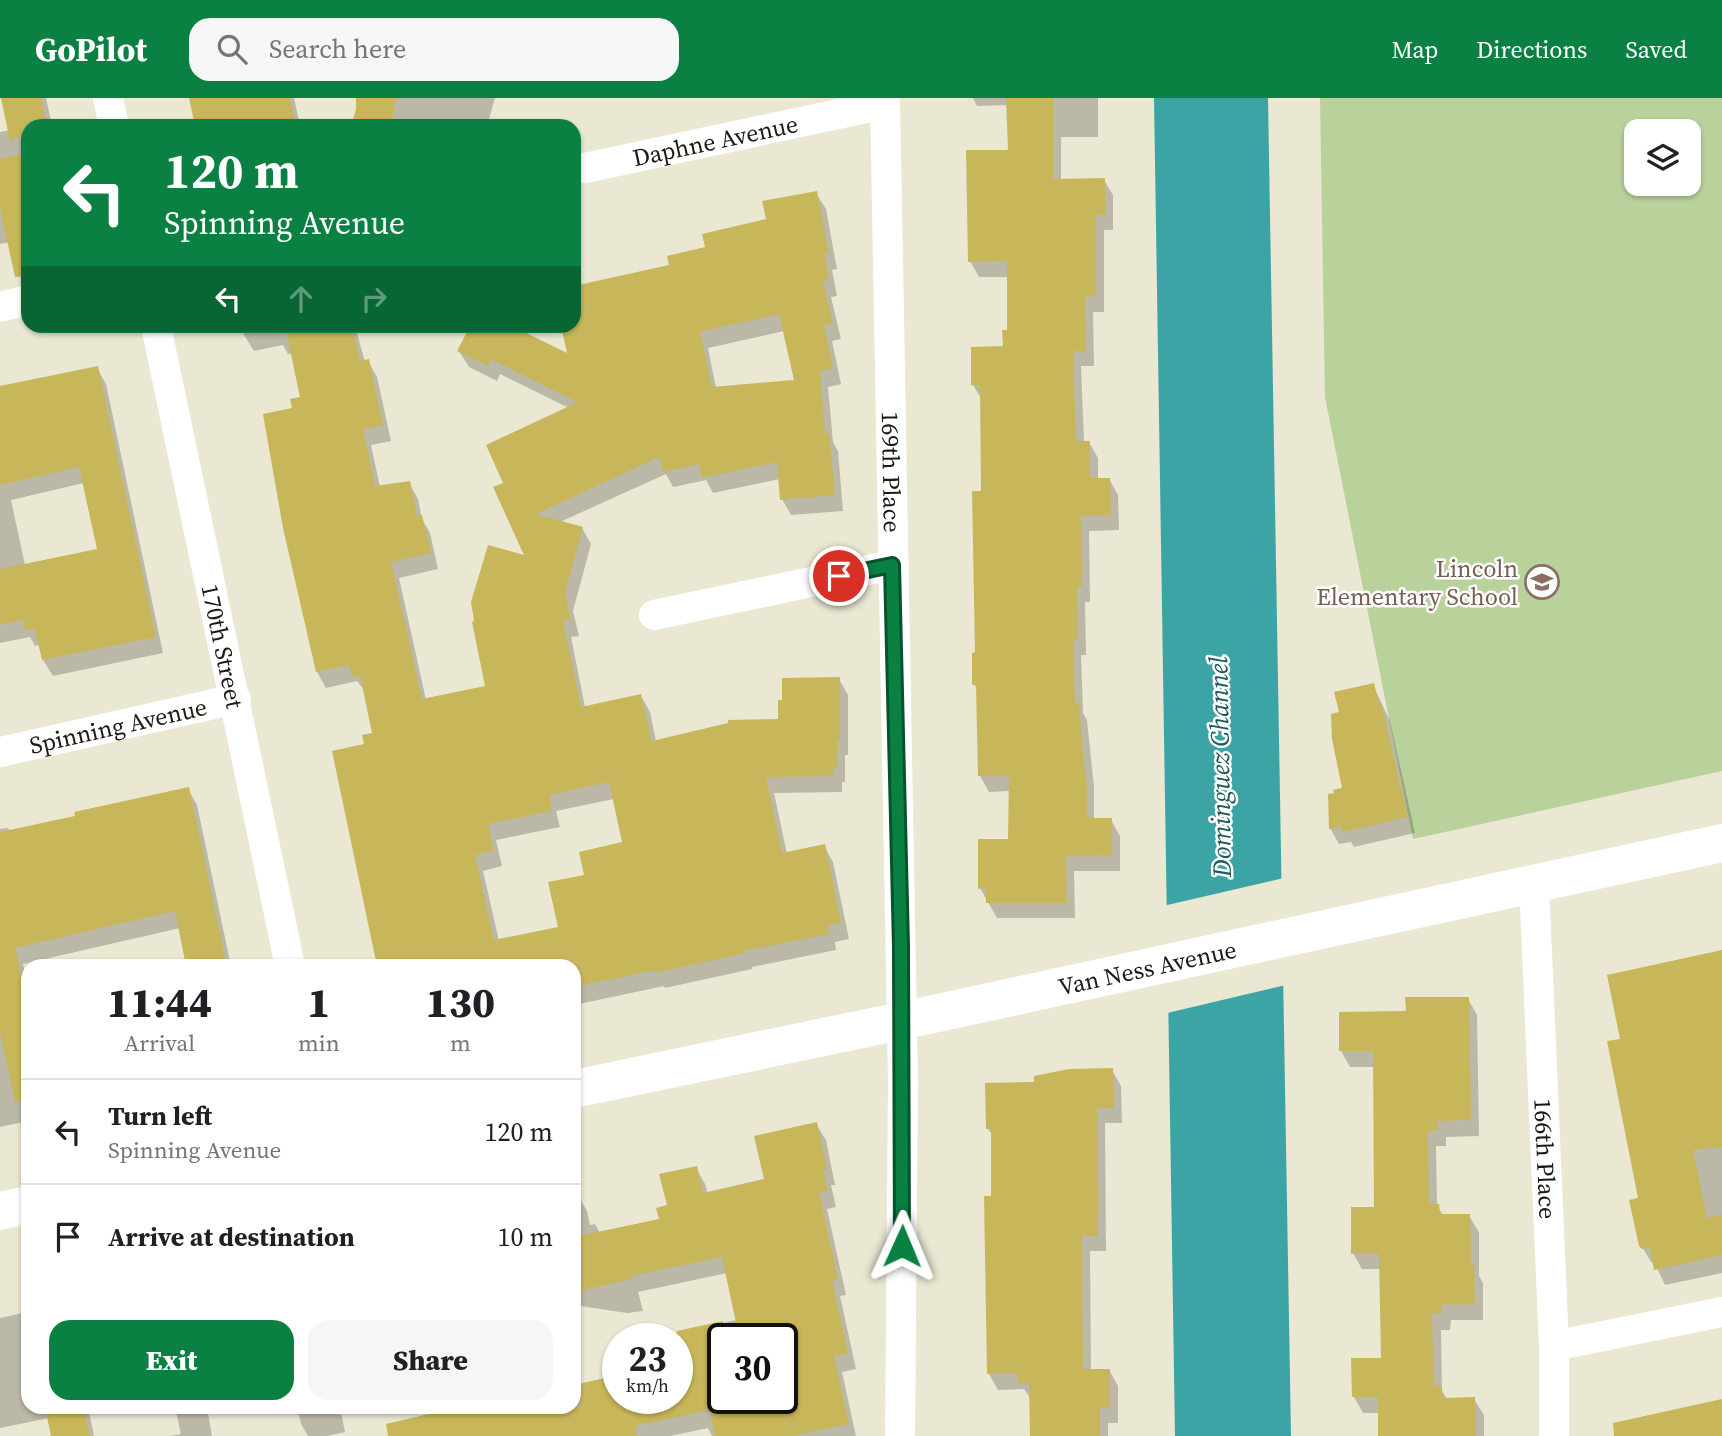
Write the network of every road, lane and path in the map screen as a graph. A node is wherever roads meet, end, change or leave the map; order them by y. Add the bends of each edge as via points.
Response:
1 (108, 98) edge
2 (885, 101) edge
3 (112, 119) edge
4 (585, 168) dead end
5 (21, 302) edge
6 (0, 307) edge
7 (158, 333) edge
8 (892, 565) junction
9 (654, 615) dead end
10 (236, 699) junction
11 (0, 752) edge
12 (1722, 843) edge
13 (1534, 883) junction
14 (289, 959) edge
15 (901, 1021) junction
16 (581, 1087) edge
17 (21, 1206) edge
18 (0, 1211) edge
19 (1722, 1312) edge
20 (1554, 1346) junction
21 (900, 1436) edge
22 (1554, 1436) edge

1 - 3 street
2 - 4 street, Daphne Avenue
2 - 8 street, 169th Place
5 - 6 street
7 - 10 street, 170th Street
8 - 9 street
8 - 15 street, 169th Place
10 - 11 street, Spinning Avenue
10 - 14 street, 170th Street
12 - 13 main road, Van Ness Avenue
13 - 15 main road, Van Ness Avenue
13 - 20 street, 166th Place
15 - 16 main road, Van Ness Avenue
15 - 21 street, 169th Place
17 - 18 main road
19 - 20 street
20 - 22 street, 166th Place

